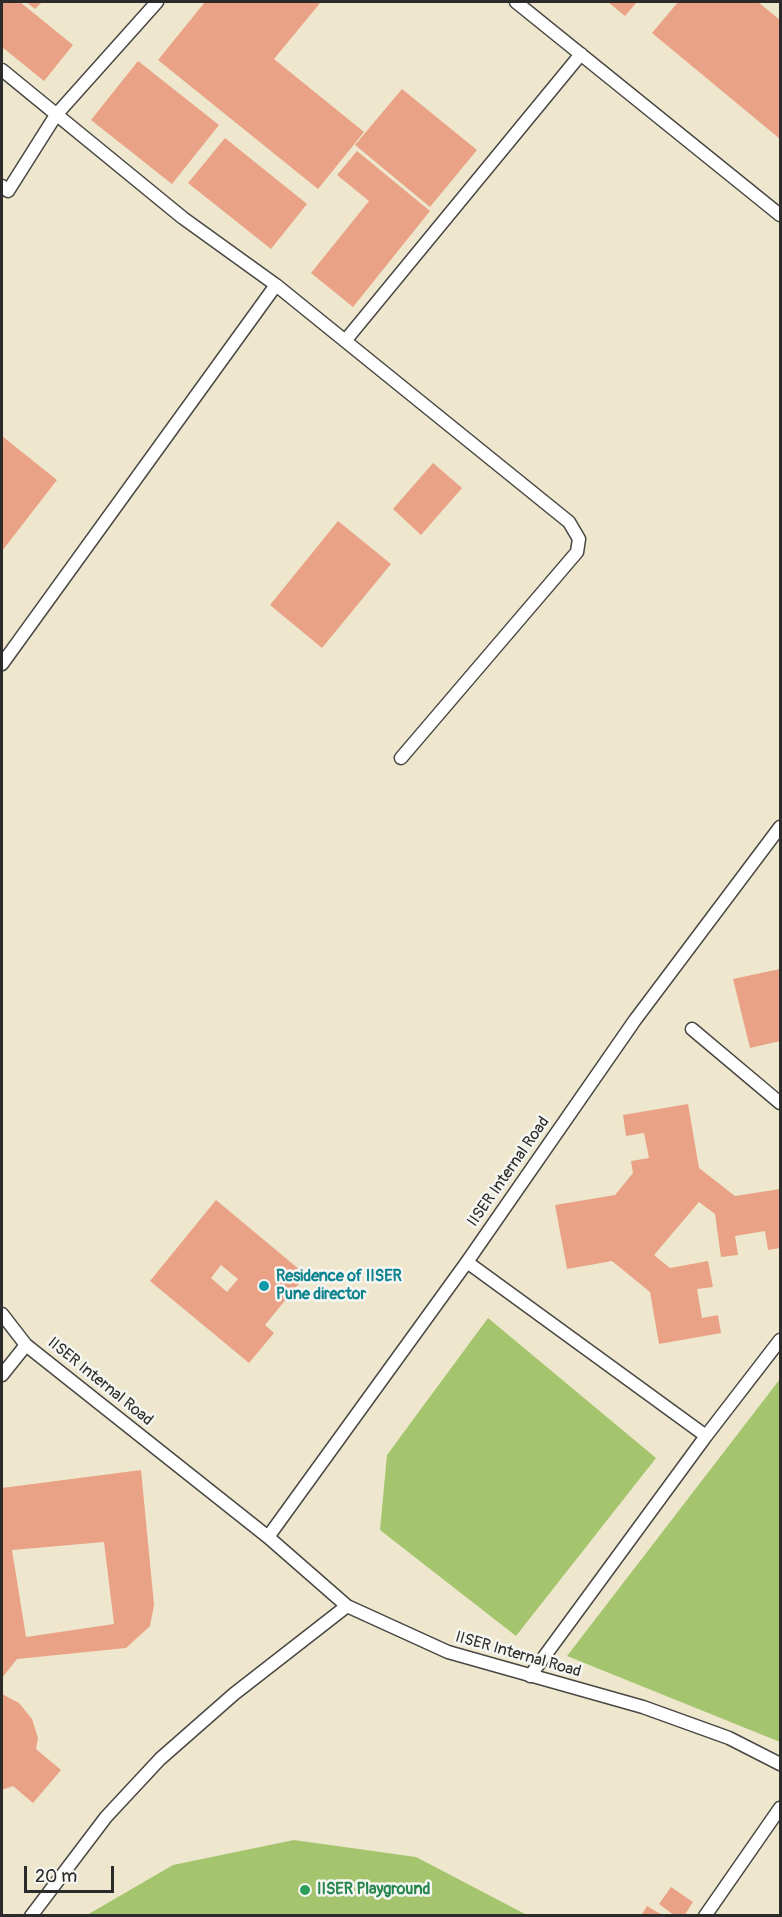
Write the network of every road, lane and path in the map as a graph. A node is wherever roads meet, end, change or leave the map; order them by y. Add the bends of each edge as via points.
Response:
1 (157, 2) edge
2 (516, 2) edge
3 (581, 54) junction
4 (2, 70) edge
5 (56, 115) junction
6 (4, 193) edge
7 (780, 215) edge
8 (276, 285) junction
9 (345, 341) junction
10 (2, 664) edge
11 (401, 759) dead end
12 (780, 827) edge
13 (692, 1029) dead end
14 (780, 1104) edge
15 (467, 1262) junction
16 (2, 1314) edge
17 (780, 1340) edge
18 (26, 1345) junction
19 (2, 1375) edge
20 (706, 1436) junction
21 (268, 1537) junction
22 (346, 1606) junction
23 (530, 1676) junction
24 (780, 1764) edge
25 (780, 1808) edge
26 (31, 1916) edge
27 (705, 1916) edge

1 - 5 lane
2 - 3 lane
3 - 7 lane
3 - 9 lane
4 - 5 lane
5 - 6 lane
5 - 8 lane via 183,218
8 - 9 lane
8 - 10 lane
9 - 11 lane via 569,522 579,539 577,552
12 - 15 lane, IISER Internal Road via 635,1020
13 - 14 lane
15 - 20 lane
15 - 21 lane, IISER Internal Road
16 - 18 lane
17 - 20 lane
18 - 19 lane, IISER Internal Road
18 - 21 lane, IISER Internal Road
20 - 23 lane
21 - 22 lane, IISER Internal Road
22 - 23 lane, IISER Internal Road via 448,1652
22 - 26 lane via 234,1694 160,1759 106,1817
23 - 24 lane, IISER Internal Road via 654,1711 729,1738
25 - 27 lane

